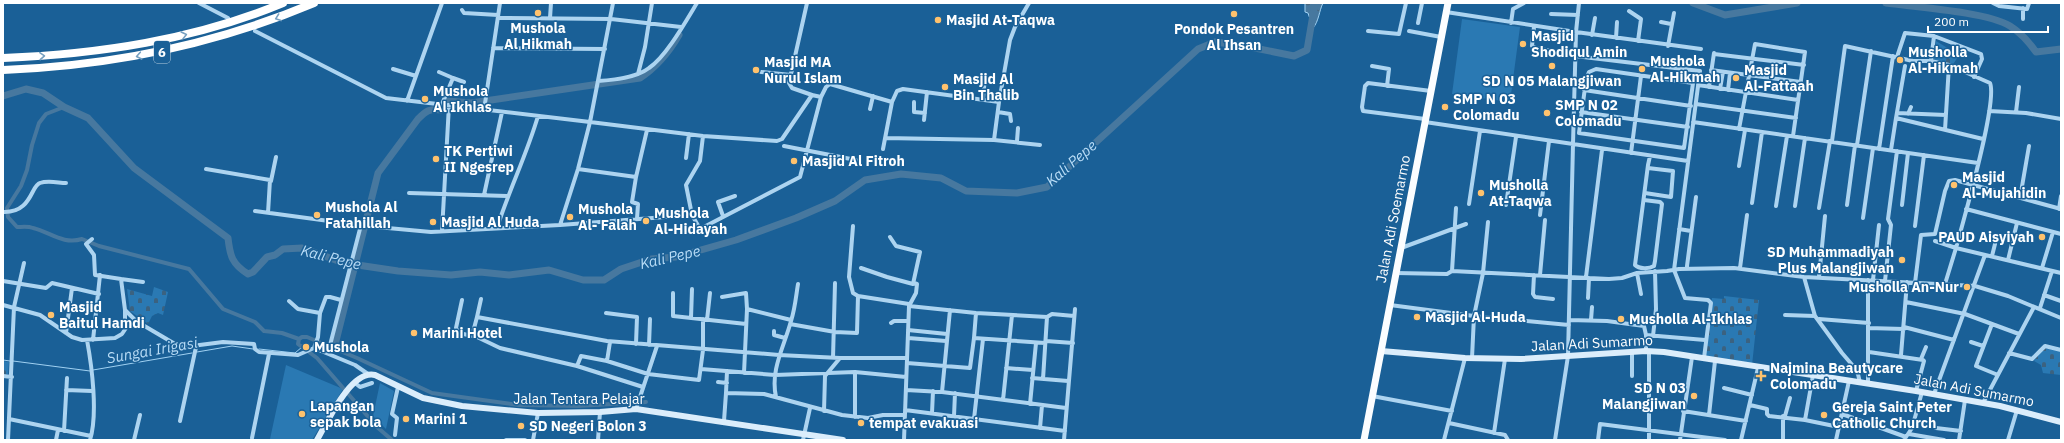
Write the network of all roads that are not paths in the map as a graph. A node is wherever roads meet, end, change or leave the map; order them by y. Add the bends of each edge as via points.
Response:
1 (199, 3) edge
2 (283, 3) edge
3 (314, 3) edge
4 (442, 3) edge
5 (500, 3) edge
6 (551, 3) edge
7 (613, 3) edge
8 (652, 3) edge
9 (697, 3) edge
10 (806, 3) edge
11 (1029, 3) edge
12 (1406, 3) edge
13 (1422, 3) edge
14 (1448, 3) edge
15 (1524, 3) edge
16 (1579, 3) edge
17 (1993, 3) edge
18 (2029, 3) edge
19 (2023, 8) junction
20 (462, 10) dead end
21 (1629, 11) dead end
22 (1446, 12) junction
23 (1674, 13) dead end
24 (1551, 14) dead end
25 (1578, 15) junction
26 (498, 16) junction
27 (228, 18) dead end
28 (550, 18) junction
29 (1595, 18) dead end
30 (611, 19) junction
31 (2023, 19) dead end
32 (1617, 22) dead end
33 (1661, 22) dead end
34 (650, 23) junction
35 (1418, 23) dead end
36 (1511, 23) junction
37 (1671, 24) junction
38 (681, 27) junction
39 (1534, 27) junction
40 (255, 31) dead end
41 (1368, 31) dead end
42 (1409, 31) dead end
43 (1576, 32) junction
44 (1592, 35) junction
45 (1934, 36) junction
46 (1441, 37) junction
47 (1616, 38) junction
48 (1638, 41) junction
49 (1668, 46) junction
50 (493, 48) junction
51 (605, 49) junction
52 (1701, 49) dead end
53 (1871, 51) junction
54 (1574, 56) junction
55 (1895, 56) junction
56 (3, 58) edge
57 (1752, 59) junction
58 (1931, 61) junction
59 (1804, 64) junction
60 (1949, 65) junction
61 (1372, 66) dead end
62 (1905, 66) dead end
63 (393, 69) dead end
64 (3, 70) edge
65 (1711, 70) junction
66 (438, 72) dead end
67 (761, 72) dead end
68 (1723, 72) junction
69 (1730, 73) junction
70 (638, 74) junction
71 (791, 74) junction
72 (416, 76) junction
73 (985, 76) dead end
74 (1641, 76) junction
75 (1749, 76) junction
76 (1974, 77) junction
77 (453, 78) junction
78 (464, 82) dead end
79 (1801, 82) junction
80 (598, 83) junction
81 (1698, 85) junction
82 (1387, 86) junction
83 (1708, 87) junction
84 (2020, 87) dead end
85 (1720, 88) junction
86 (1584, 90) junction
87 (1728, 90) junction
88 (1431, 91) junction
89 (1746, 91) junction
90 (927, 92) junction
91 (812, 95) junction
92 (873, 96) junction
93 (821, 98) junction
94 (1638, 98) junction
95 (983, 100) junction
96 (1798, 100) junction
97 (407, 101) junction
98 (892, 102) junction
99 (914, 102) dead end
100 (999, 102) junction
101 (1696, 104) junction
102 (446, 105) junction
103 (1691, 106) junction
104 (1912, 107) dead end
105 (870, 109) dead end
106 (484, 110) junction
107 (1742, 110) junction
108 (1989, 111) junction
109 (502, 112) junction
110 (998, 112) junction
111 (1581, 112) junction
112 (2016, 112) junction
113 (925, 113) junction
114 (1908, 114) junction
115 (1897, 115) junction
116 (1946, 115) junction
117 (538, 116) junction
118 (1796, 118) junction
119 (1635, 119) junction
120 (2061, 119) edge
121 (924, 120) dead end
122 (1011, 121) dead end
123 (1425, 121) junction
124 (590, 122) junction
125 (1693, 122) junction
126 (1018, 128) dead end
127 (1688, 128) junction
128 (1739, 129) junction
129 (647, 130) junction
130 (1745, 130) junction
131 (1945, 130) junction
132 (1480, 131) junction
133 (1762, 132) junction
134 (689, 134) junction
135 (703, 136) junction
136 (1787, 136) junction
137 (1793, 136) junction
138 (1516, 137) junction
139 (885, 138) junction
140 (1804, 138) junction
141 (1982, 139) junction
142 (994, 140) junction
143 (1633, 140) junction
144 (1549, 141) junction
145 (1831, 141) junction
146 (1017, 142) junction
147 (1573, 144) junction
148 (1040, 145) dead end
149 (1856, 145) junction
150 (784, 146) dead end
151 (2029, 146) dead end
152 (1873, 148) junction
153 (883, 149) dead end
154 (1879, 149) junction
155 (1602, 150) junction
156 (1891, 150) junction
157 (807, 151) junction
158 (1897, 151) junction
159 (1908, 152) junction
160 (1631, 154) junction
161 (1924, 155) junction
162 (1650, 156) junction
163 (276, 157) dead end
164 (686, 158) dead end
165 (856, 160) dead end
166 (1688, 161) junction
167 (1978, 163) junction
168 (1739, 166) dead end
169 (206, 168) dead end
170 (1648, 168) junction
171 (578, 169) junction
172 (636, 177) junction
173 (271, 181) junction
174 (66, 184) dead end
175 (1973, 185) junction
176 (409, 193) dead end
177 (444, 193) junction
178 (1644, 193) junction
179 (484, 195) junction
180 (507, 196) junction
181 (735, 196) dead end
182 (2061, 196) edge
183 (1696, 197) dead end
184 (2020, 198) junction
185 (1644, 200) junction
186 (1752, 203) dead end
187 (1469, 204) dead end
188 (1847, 205) dead end
189 (1902, 205) dead end
190 (1506, 206) dead end
191 (1776, 206) dead end
192 (1795, 206) dead end
193 (1456, 208) dead end
194 (1819, 208) dead end
195 (1966, 209) junction
196 (2060, 209) edge
197 (255, 211) dead end
198 (6, 212) edge
199 (268, 212) junction
200 (692, 215) junction
201 (1540, 215) dead end
202 (1747, 215) dead end
203 (723, 216) junction
204 (1824, 216) dead end
205 (1863, 218) dead end
206 (637, 219) junction
207 (1545, 220) dead end
208 (1488, 222) dead end
209 (2017, 223) junction
210 (1466, 224) dead end
211 (560, 225) junction
212 (1879, 225) dead end
213 (363, 226) junction
214 (853, 226) dead end
215 (1915, 226) dead end
216 (497, 228) junction
217 (1454, 229) junction
218 (1679, 230) junction
219 (442, 231) junction
220 (1691, 231) junction
221 (2053, 232) junction
222 (2061, 234) edge
223 (890, 236) dead end
224 (89, 241) dead end
225 (1935, 241) dead end
226 (1994, 244) dead end
227 (1401, 248) junction
228 (1956, 248) junction
229 (1985, 255) junction
230 (1992, 256) junction
231 (2008, 260) junction
232 (24, 263) dead end
233 (1688, 266) dead end
234 (861, 268) dead end
235 (1740, 268) junction
236 (2042, 268) junction
237 (1674, 270) junction
238 (1452, 271) junction
239 (1655, 271) junction
240 (2052, 271) junction
241 (1396, 273) junction
242 (1483, 273) junction
243 (1637, 273) junction
244 (2061, 273) edge
245 (100, 275) junction
246 (1534, 275) junction
247 (1540, 275) junction
248 (1569, 276) junction
249 (1804, 277) junction
250 (1819, 277) junction
251 (1588, 278) junction
252 (121, 279) junction
253 (1868, 280) junction
254 (1873, 280) junction
255 (3, 281) edge
256 (1885, 281) junction
257 (143, 282) dead end
258 (1907, 282) junction
259 (835, 283) dead end
260 (914, 283) junction
261 (1915, 283) junction
262 (18, 284) junction
263 (798, 284) dead end
264 (1945, 284) junction
265 (1975, 286) junction
266 (72, 288) junction
267 (692, 289) dead end
268 (673, 293) dead end
269 (710, 293) dead end
270 (99, 294) junction
271 (1641, 294) dead end
272 (2044, 295) junction
273 (858, 296) junction
274 (722, 297) dead end
275 (1588, 298) dead end
276 (481, 299) dead end
277 (1553, 299) dead end
278 (341, 300) junction
279 (462, 300) dead end
280 (289, 301) dead end
281 (2061, 301) edge
282 (1906, 302) junction
283 (907, 304) junction
284 (3, 305) edge
285 (1390, 305) junction
286 (2034, 306) junction
287 (1592, 307) dead end
288 (14, 308) junction
289 (2040, 308) junction
290 (747, 309) junction
291 (1075, 309) dead end
292 (125, 310) junction
293 (950, 310) junction
294 (320, 313) junction
295 (606, 313) dead end
296 (976, 313) junction
297 (1965, 314) junction
298 (1012, 315) junction
299 (1785, 315) dead end
300 (1074, 316) junction
301 (1474, 316) junction
302 (1815, 316) junction
303 (477, 317) junction
304 (1047, 317) junction
305 (691, 318) junction
306 (2061, 318) edge
307 (650, 319) dead end
308 (1819, 319) junction
309 (705, 320) junction
310 (1591, 320) junction
311 (136, 321) junction
312 (908, 321) junction
313 (791, 322) junction
314 (891, 323) dead end
315 (1569, 323) junction
316 (1868, 323) junction
317 (746, 324) junction
318 (1992, 324) junction
319 (1868, 328) junction
320 (1904, 328) junction
321 (125, 329) junction
322 (908, 330) junction
323 (774, 331) dead end
324 (836, 332) junction
325 (66, 333) junction
326 (947, 334) junction
327 (2019, 334) junction
328 (1646, 335) junction
329 (472, 336) junction
330 (1653, 336) junction
331 (785, 338) junction
332 (908, 338) junction
333 (974, 338) junction
334 (983, 339) junction
335 (87, 340) junction
336 (93, 340) junction
337 (1010, 340) junction
338 (1705, 340) junction
339 (1954, 340) junction
340 (946, 341) junction
341 (610, 342) junction
342 (1046, 342) junction
343 (1971, 342) dead end
344 (1036, 343) junction
345 (1072, 343) junction
346 (636, 344) junction
347 (316, 345) junction
348 (649, 345) junction
349 (657, 346) junction
350 (1983, 346) junction
351 (196, 347) junction
352 (1926, 347) dead end
353 (703, 350) junction
354 (2061, 350) edge
355 (329, 351) junction
356 (1648, 351) junction
357 (744, 352) junction
358 (1381, 352) junction
359 (1632, 352) junction
360 (1868, 352) junction
361 (2009, 353) junction
362 (270, 354) junction
363 (779, 355) junction
364 (1901, 355) junction
365 (1568, 356) junction
366 (1692, 357) junction
367 (836, 358) junction
368 (1465, 358) junction
369 (1472, 358) junction
370 (1704, 358) junction
371 (1505, 359) junction
372 (1921, 359) junction
373 (1715, 360) junction
374 (606, 361) junction
375 (907, 361) junction
376 (577, 366) junction
377 (945, 366) junction
378 (970, 368) junction
379 (1006, 368) junction
380 (1758, 368) junction
381 (702, 369) junction
382 (979, 369) junction
383 (1033, 370) junction
384 (728, 371) junction
385 (826, 372) junction
386 (855, 372) junction
387 (744, 373) junction
388 (368, 374) junction
389 (648, 374) junction
390 (775, 375) junction
391 (1813, 375) junction
392 (1998, 375) junction
393 (3, 376) edge
394 (1632, 376) dead end
395 (12, 377) junction
396 (906, 377) junction
397 (67, 378) dead end
398 (1032, 378) junction
399 (1043, 379) junction
400 (1849, 381) junction
401 (718, 382) dead end
402 (1068, 382) junction
403 (354, 383) junction
404 (372, 383) dead end
405 (727, 383) junction
406 (1860, 383) junction
407 (1868, 384) junction
408 (398, 386) junction
409 (643, 387) junction
410 (1724, 388) dead end
411 (66, 390) junction
412 (906, 390) junction
413 (92, 391) junction
414 (933, 391) junction
415 (942, 392) junction
416 (1919, 392) junction
417 (726, 393) junction
418 (955, 393) junction
419 (775, 394) junction
420 (1934, 394) junction
421 (1752, 395) junction
422 (977, 396) junction
423 (1372, 396) junction
424 (1790, 398) dead end
425 (1003, 400) junction
426 (1965, 400) junction
427 (1983, 403) junction
428 (1030, 404) junction
429 (1750, 404) junction
430 (637, 405) junction
431 (1042, 405) junction
432 (810, 408) junction
433 (1066, 408) junction
434 (2017, 410) junction
435 (824, 411) junction
436 (1452, 411) junction
437 (1683, 411) junction
438 (600, 412) junction
439 (905, 412) junction
440 (538, 413) junction
441 (932, 413) junction
442 (1842, 414) junction
443 (140, 415) dead end
444 (1709, 415) junction
445 (954, 416) junction
446 (1784, 416) junction
447 (855, 417) junction
448 (9, 419) junction
449 (974, 419) junction
450 (1805, 420) junction
451 (180, 421) dead end
452 (1746, 421) junction
453 (724, 422) junction
454 (2061, 422) edge
455 (1449, 423) junction
456 (3, 425) edge
457 (9, 426) junction
458 (1839, 427) junction
459 (1040, 428) junction
460 (1936, 428) dead end
461 (1650, 429) junction
462 (58, 430) junction
463 (64, 431) junction
464 (1065, 431) junction
465 (1961, 431) junction
466 (805, 433) junction
467 (1494, 433) junction
468 (1680, 434) junction
469 (395, 435) dead end
470 (1906, 437) edge
471 (91, 438) edge
472 (252, 438) dead end
473 (832, 439) edge
474 (8, 440) edge
475 (56, 440) edge
476 (134, 440) edge
477 (317, 440) edge
478 (506, 440) edge
479 (525, 440) edge
480 (533, 440) edge
481 (598, 440) edge
482 (803, 440) edge
483 (843, 440) edge
484 (904, 440) edge
485 (1064, 440) edge
486 (1364, 440) edge
487 (1444, 440) edge
488 (1508, 440) edge
489 (1555, 440) edge
490 (1598, 440) edge
491 (1649, 440) edge
492 (1680, 440) edge
493 (1725, 440) edge
494 (1741, 440) edge
495 (1783, 440) edge
496 (1836, 440) edge
497 (1944, 440) edge
498 (1959, 440) edge
499 (2008, 440) edge

1 - 27 street
56 -> 2 highway, 6 via 65,55 130,47 222,25
3 -> 64 highway, 6 via 227,35 167,51 83,65
4 - 72 street
5 - 26 street
6 - 28 street
7 - 30 street
8 - 34 street
9 - 38 street
10 - 71 street
11 - 100 street via 1010,40
12 - 41 street via 1399,34
13 - 35 street
14 - 22 highway, Jalan Adi Soemarmo
15 - 36 street via 1513,9
16 - 25 street
17 - 19 street
18 - 19 street via 2029,8
19 - 31 street
20 - 26 street via 469,14
21 - 48 street via 1641,19
22 - 36 street
22 - 46 highway, Jalan Adi Soemarmo
23 - 37 street
24 - 25 street
25 - 43 street
26 - 28 street
26 - 50 street
28 - 30 street
29 - 44 street
30 - 34 street
30 - 51 street
32 - 47 street
33 - 37 street
34 - 38 street
34 - 70 street
36 - 39 street
37 - 49 street
38 - 70 street via 661,58
39 - 43 street
39 - 54 street via 1533,47
40 - 97 street via 379,95
42 - 46 street via 1417,30
43 - 44 street
43 - 54 street
44 - 47 street
45 - 55 street via 1905,33
45 - 58 street
45 - 76 street via 1981,54 1982,59
46 - 88 highway, Jalan Adi Soemarmo
47 - 48 street
48 - 49 street
49 - 52 street
50 - 51 street
50 - 106 street
51 - 80 street
53 - 55 street
53 - 145 street via 1845,46
53 - 149 street
54 - 81 street via 1700,71
54 - 147 street
55 - 58 street via 1913,61
55 - 154 street
57 - 59 street
57 - 59 street via 1755,44 1803,50
57 - 65 street via 1714,53
57 - 75 street
58 - 60 street
59 - 79 street
60 - 76 street
60 - 116 street
61 - 82 street via 1389,69
62 - 115 street
63 - 72 street
65 - 68 street
65 - 83 street
66 - 77 street
67 - 71 street
68 - 69 street
68 - 85 street
69 - 75 street
69 - 87 street
70 - 80 street
71 - 91 street via 790,86
72 - 97 street
73 - 95 street
74 - 86 street via 1593,70 1587,77
74 - 94 street
74 - 103 street via 1693,83
75 - 79 street
75 - 89 street
76 - 108 street via 1991,84
77 - 78 street
77 - 102 street
79 - 96 street
80 - 124 street
81 - 83 street
81 - 101 street
82 - 88 street
82 - 123 street via 1366,84 1362,110
83 - 85 street
84 - 112 street
85 - 87 street
86 - 94 street
86 - 111 street
87 - 89 street
88 - 123 highway, Jalan Adi Soemarmo
89 - 96 street
89 - 107 street
90 - 95 street
90 - 98 street via 900,90
90 - 113 street
91 - 93 street
91 - 135 street via 780,141
92 - 93 street via 830,84
92 - 98 street
92 - 105 street
93 - 157 street
94 - 103 street
94 - 119 street
95 - 100 street
96 - 118 street
97 - 102 street
98 - 139 street
99 - 113 street via 914,112
100 - 110 street
101 - 107 street
101 - 125 street
102 - 106 street
102 - 177 street
103 - 127 street
104 - 114 street
106 - 109 street
107 - 118 street
107 - 128 street
108 - 112 street
108 - 141 street
109 - 117 street
109 - 179 street
110 - 122 street via 1010,114
110 - 142 street
111 - 119 street
111 - 143 street via 1579,133
112 - 120 street
113 - 121 street
114 - 115 street
114 - 116 street
115 - 131 street
115 - 156 street
116 - 131 street
117 - 124 street
117 - 180 street via 530,146
118 - 137 street
119 - 127 street
119 - 143 street
123 - 132 street
123 - 227 highway, Jalan Adi Soemarmo
124 - 129 street
124 - 171 street
125 - 128 street
125 - 166 street
126 - 146 street
127 - 143 street via 1684,148
128 - 130 street
129 - 134 street
129 - 172 street
130 - 133 street
130 - 168 street
131 - 141 street
132 - 138 street
132 - 187 street
133 - 136 street
133 - 186 street
134 - 135 street
134 - 164 street
135 - 200 street via 700,161 686,185
136 - 137 street
136 - 191 street
137 - 140 street
138 - 144 street
138 - 190 street
139 - 142 street
139 - 153 street
140 - 145 street
140 - 192 street
141 - 167 street
142 - 146 street
143 - 160 street
144 - 147 street
144 - 201 street
145 - 149 street
145 - 194 street
146 - 148 street
147 - 155 street
147 - 248 street
149 - 152 street
149 - 188 street
150 - 157 street
151 - 184 street
152 - 154 street
152 - 205 street
154 - 156 street
155 - 160 street
155 - 251 street
156 - 158 street
157 - 165 street
157 - 203 street via 798,179
158 - 159 street
158 - 256 street via 1888,219 1891,225
159 - 161 street
159 - 189 street
160 - 162 street
161 - 167 street
161 - 215 street
162 - 166 street
162 - 170 street
163 - 173 street
166 - 218 street
167 - 175 street
169 - 173 street
170 - 178 street
170 - 178 street via 1673,171 1671,197
171 - 172 street
171 - 211 street
172 - 206 street via 632,202 638,204
173 - 199 street
174 - 198 street via 37,184 28,202
175 - 184 street
175 - 195 street
175 - 261 street via 1955,180 1947,184 1934,234 1921,235
176 - 177 street
177 - 179 street
177 - 219 street
178 - 185 street
179 - 180 street
180 - 216 street
181 - 203 street via 718,202
182 - 196 street
183 - 220 street
184 - 196 street
185 - 185 street via 1662,204 1655,261 1654,266 1650,268 1639,268 1635,265
193 - 217 street
195 - 209 street
195 - 228 street
197 - 199 street
199 - 213 street
200 - 203 street via 700,229
200 - 206 street
202 - 235 street
204 - 250 street
206 - 211 street
207 - 247 street
208 - 242 street
209 - 221 street
209 - 231 street
210 - 217 street
211 - 216 street
212 - 254 street
213 - 219 street
213 - 278 street
214 - 273 street via 849,277 851,290
216 - 219 street
217 - 227 street
217 - 238 street
218 - 220 street
218 - 237 street
220 - 233 street
221 - 222 street
221 - 236 street
223 - 260 street via 896,246 920,252
224 - 245 street via 94,255 95,275
225 - 228 street
226 - 230 street
227 - 241 highway, Jalan Adi Soemarmo
228 - 229 street
228 - 264 street
229 - 230 street
229 - 265 street
230 - 231 street
231 - 236 street
232 - 262 street
234 - 260 street via 909,284
235 - 237 street
235 - 249 street
236 - 240 street
237 - 239 street
237 - 338 street via 1685,298 1708,300 1711,303
238 - 241 street via 1447,274
238 - 242 street
239 - 243 street
239 - 330 street via 1656,309
240 - 244 street
240 - 272 street
241 - 285 highway, Jalan Adi Soemarmo
242 - 246 street
242 - 301 street
243 - 251 street via 1618,279
243 - 271 street
245 - 252 street
245 - 270 street
246 - 247 street
246 - 277 street via 1535,297
247 - 248 street
248 - 251 street
248 - 315 street
249 - 250 street
249 - 302 street
250 - 253 street
251 - 275 street
252 - 257 street
252 - 292 street
253 - 254 street
253 - 316 street
254 - 256 street
255 - 262 street
256 - 258 street
258 - 261 street
258 - 282 street
259 - 324 street
260 - 283 street via 917,285 916,293
261 - 264 street
262 - 266 street via 48,288 52,283
262 - 288 street
263 - 313 street
264 - 265 street
265 - 286 street
265 - 297 street
266 - 270 street
266 - 325 street
267 - 305 street
268 - 305 street via 673,315
269 - 309 street
270 - 336 street
272 - 281 street
272 - 289 street
273 - 283 street
273 - 324 street via 858,332
274 - 290 street via 746,293
276 - 303 street
278 - 294 street via 327,297
278 - 355 street
279 - 329 street via 456,330
280 - 294 street via 298,308
282 - 297 street
282 - 320 street
283 - 293 street
283 - 312 street
284 - 288 street
285 - 301 street
285 - 358 highway, Jalan Adi Soemarmo
286 - 289 street
286 - 327 street
287 - 310 street
288 - 325 street via 40,315
288 - 395 street
289 - 306 street
290 - 313 street
290 - 317 street
291 - 300 street
292 - 311 street
292 - 321 street
293 - 296 street
293 - 326 street
294 - 347 street
295 - 346 street via 637,317
296 - 298 street
296 - 333 street
297 - 318 street
297 - 339 street
298 - 304 street
298 - 337 street
299 - 302 street
300 - 304 street via 1052,314
300 - 345 street
301 - 315 street
301 - 369 street
302 - 308 street
303 - 329 street
303 - 341 street
304 - 342 street
305 - 309 street
307 - 348 street
308 - 316 street
308 - 406 street via 1854,367
309 - 317 street
309 - 353 street
310 - 315 street
310 - 328 street via 1644,326
311 - 321 street
311 - 351 street via 177,345
312 - 314 street
312 - 322 street
313 - 324 street
313 - 331 street
315 - 365 street
316 - 319 street
317 - 357 street
318 - 327 street
318 - 350 street
319 - 320 street
319 - 360 street
320 - 339 street
320 - 364 street
321 - 336 street via 115,338
322 - 326 street
322 - 332 street
323 - 331 street via 774,335
324 - 367 street
325 - 335 street via 77,339
326 - 340 street
327 - 361 street
328 - 330 street
328 - 356 street
329 - 376 street via 500,348
330 - 338 street
331 - 363 street
332 - 340 street
332 - 375 street
333 - 334 street
333 - 378 street
334 - 337 street
334 - 382 street
335 - 336 street
335 - 413 street
337 - 344 street
337 - 379 street
338 - 370 street
339 - 420 street
340 - 377 street
341 - 346 street
341 - 374 street
342 - 344 street
342 - 345 street
342 - 399 street
343 - 350 street
344 - 383 street
345 - 402 street
346 - 348 street
347 - 355 street
347 - 362 street via 303,354
348 - 349 street
349 - 353 street
349 - 389 street
350 - 392 street via 1976,366
351 - 362 street via 229,342 252,343
351 - 451 street
352 - 372 street
353 - 357 street
353 - 381 street
354 - 361 street via 2045,346 2032,359
355 - 388 street
356 - 359 main road, Jalan Adi Sumarmo
356 - 366 main road, Jalan Adi Sumarmo
356 - 461 street
357 - 363 street
357 - 387 street
358 - 368 main road, Jalan Adi Sumarmo
358 - 423 highway, Jalan Adi Soemarmo
359 - 365 main road, Jalan Adi Sumarmo
359 - 394 street
360 - 364 street
360 - 407 street
361 - 392 street
362 - 472 street
363 - 367 street
363 - 390 street
364 - 372 street
365 - 371 main road, Jalan Adi Sumarmo
365 - 489 street
366 - 370 main road, Jalan Adi Sumarmo
366 - 437 street
367 - 375 street
367 - 385 street
368 - 369 main road, Jalan Adi Sumarmo
368 - 436 street
369 - 371 main road, Jalan Adi Sumarmo
370 - 373 main road, Jalan Adi Sumarmo
371 - 467 street
372 - 416 street via 1924,361
373 - 380 main road, Jalan Adi Sumarmo
373 - 444 street
374 - 376 street via 581,356
374 - 389 street
375 - 377 street
375 - 396 street
376 - 409 street
377 - 378 street
377 - 415 street
378 - 382 street
379 - 383 street
379 - 425 street
380 - 391 main road, Jalan Adi Sumarmo
380 - 421 street
381 - 384 street
381 - 389 street via 699,380
382 - 422 street
383 - 398 street
384 - 387 street
384 - 405 street
385 - 386 street
385 - 390 street
385 - 435 street
386 - 396 street
386 - 447 street
387 - 390 street
388 - 403 main road via 361,376
388 - 408 main road, Jalan Tentara Pelajar
389 - 409 street
390 - 419 street
391 - 400 main road, Jalan Adi Sumarmo
391 - 450 street
392 - 427 street
393 - 395 street
395 - 448 street
396 - 412 street
397 - 411 street
398 - 399 street
398 - 428 street
399 - 402 street
400 - 406 main road, Jalan Adi Sumarmo
400 - 442 street
401 - 405 street
402 - 433 street
403 - 404 street via 358,387
403 - 477 main road via 344,394
405 - 417 street
406 - 407 main road, Jalan Adi Sumarmo
407 - 416 main road, Jalan Adi Sumarmo
408 - 440 main road, Jalan Tentara Pelajar via 423,398 440,402
408 - 469 street via 392,410 392,414 397,418
409 - 430 street
410 - 421 street
411 - 413 street
411 - 463 street
412 - 414 street
412 - 439 street
413 - 471 street via 94,416
414 - 415 street
414 - 441 street
415 - 418 street
416 - 420 main road, Jalan Adi Sumarmo
416 - 470 street
417 - 419 street
417 - 453 street
418 - 422 street
418 - 445 street
419 - 432 street
420 - 426 main road, Jalan Adi Sumarmo
421 - 429 street
422 - 425 street
422 - 449 street
423 - 436 street
423 - 486 highway, Jalan Adi Soemarmo
424 - 446 street
425 - 428 street
426 - 427 main road, Jalan Adi Sumarmo
426 - 465 street
427 - 434 main road, Jalan Adi Sumarmo
428 - 431 street
429 - 446 street via 1767,408 1767,415
429 - 452 street
430 - 438 main road, Jalan Tentara Pelajar
430 - 453 main road, Jalan Tentara Pelajar
431 - 433 street
431 - 459 street
432 - 435 street
432 - 466 street
433 - 464 street
434 - 454 main road, Jalan Adi Sumarmo
434 - 499 street
435 - 447 street
436 - 455 street
437 - 444 street
437 - 468 street
438 - 440 main road, Jalan Tentara Pelajar
438 - 481 street
439 - 441 street
439 - 447 street via 868,418
439 - 484 street
440 - 480 street
441 - 445 street
442 - 458 street
442 - 470 street
443 - 476 street
444 - 452 street
445 - 449 street
446 - 450 street
446 - 495 street
448 - 457 street
448 - 462 street
449 - 459 street
450 - 458 street
452 - 494 street
453 - 466 main road, Jalan Tentara Pelajar
455 - 467 street
455 - 487 street
456 - 457 street
457 - 474 street
458 - 496 street
459 - 464 street
460 - 465 street
461 - 468 street
461 - 490 street via 1600,424
461 - 491 street
462 - 463 street
462 - 475 street
463 - 471 street
464 - 485 street
465 - 498 street
466 - 473 main road, Jalan Tentara Pelajar
466 - 482 street
467 - 488 street via 1505,435
468 - 492 street
468 - 493 street
470 - 497 street
473 - 483 main road, Jalan Tentara Pelajar
478 - 479 street

